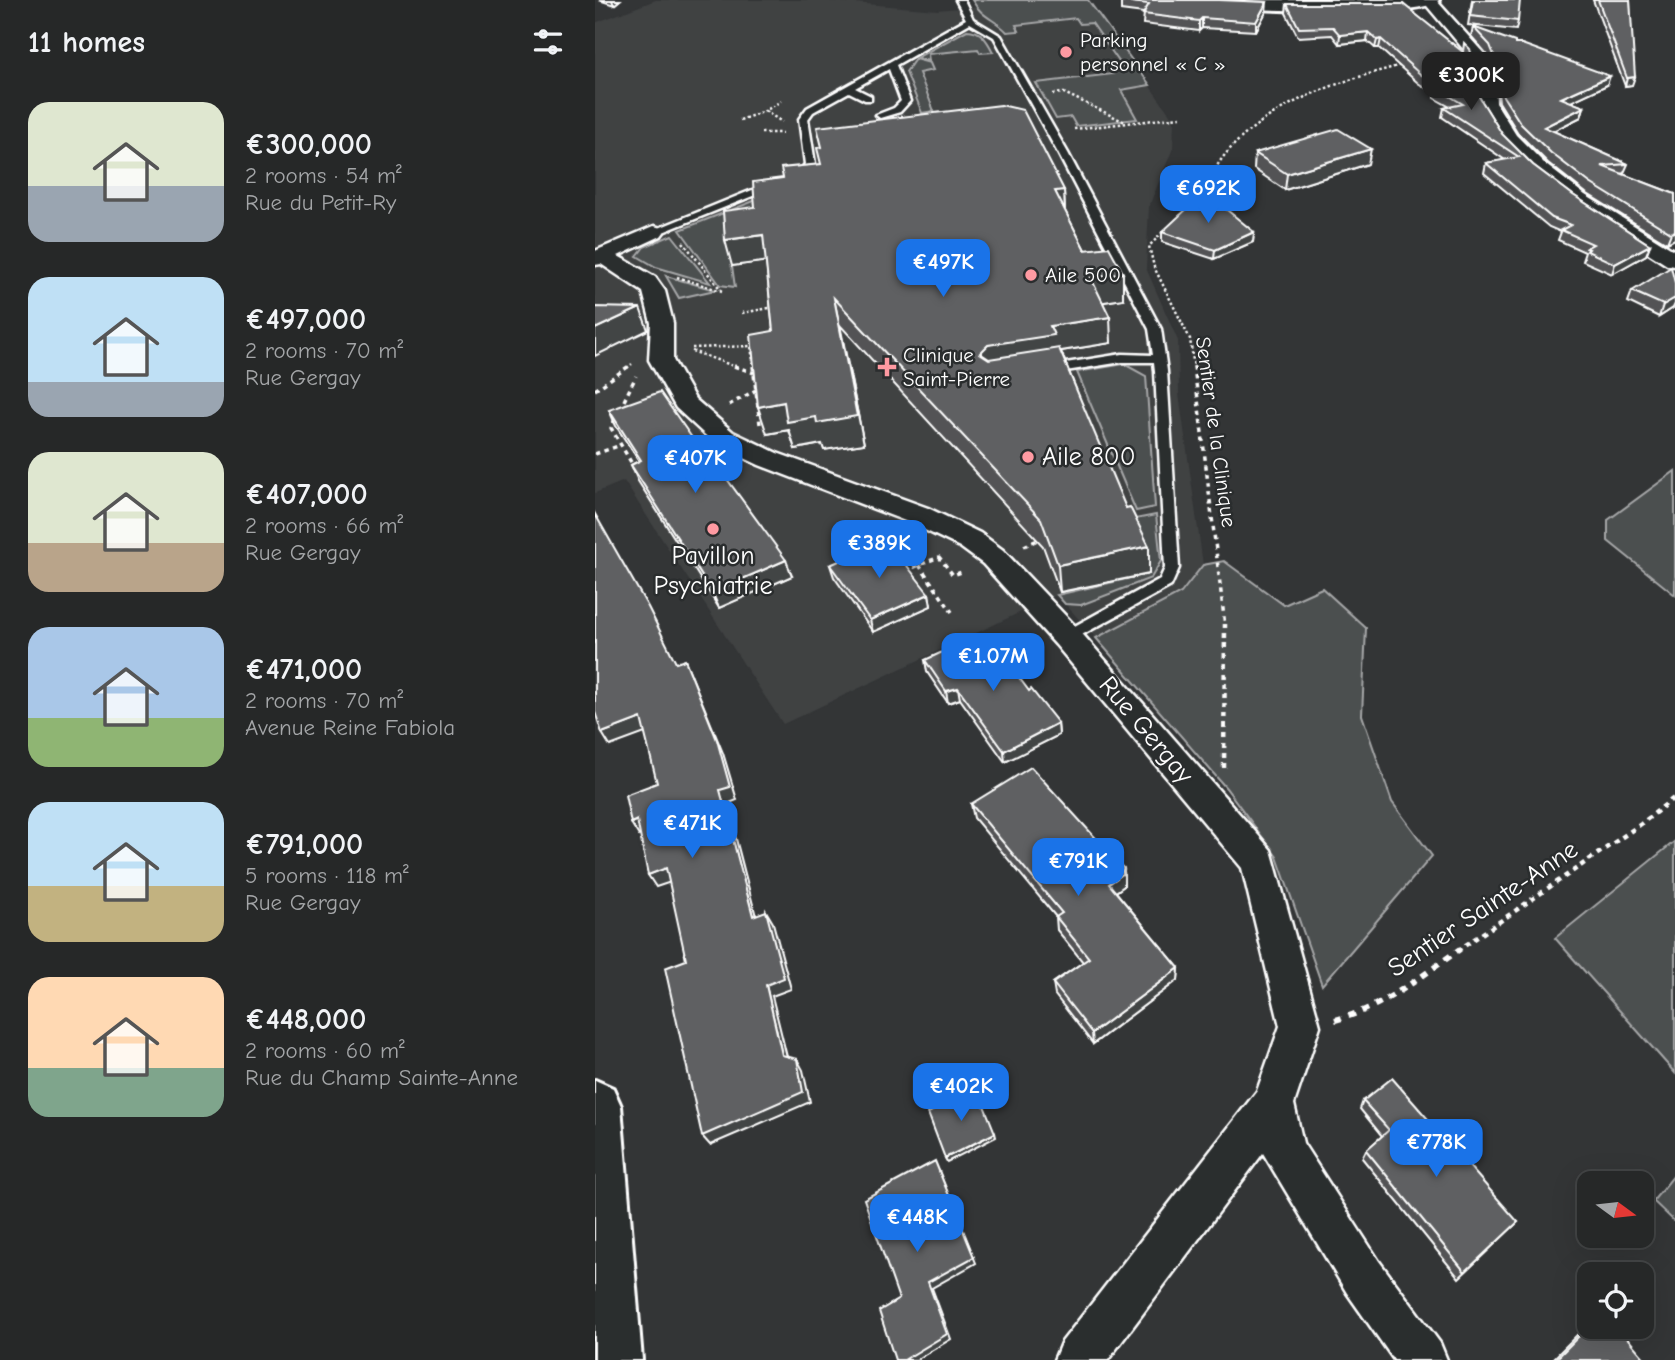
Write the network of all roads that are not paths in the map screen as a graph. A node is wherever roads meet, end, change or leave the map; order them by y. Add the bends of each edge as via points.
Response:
1 (960, 0) edge
2 (1200, 0) edge
3 (1430, 0) edge
4 (969, 20) junction
5 (891, 64) junction
6 (848, 88) junction
7 (868, 98) dead end
8 (826, 101) junction
9 (880, 115) dead end
10 (1044, 119) junction
11 (1030, 121) edge
12 (654, 232) joint
13 (599, 258) edge
14 (1675, 260) edge
15 (1159, 359) junction
16 (1031, 373) edge
17 (1067, 637) junction
18 (1273, 1104) junction
19 (595, 1106) edge
20 (613, 1360) edge
21 (1078, 1360) edge
22 (1423, 1360) edge

1 - 4 lane
2 - 3 main road via 1291,7
3 - 14 street via 1477,55 1486,81 1487,103 1509,138 1578,200
4 - 5 lane
4 - 10 lane via 997,36
5 - 6 lane
5 - 9 lane via 908,106
6 - 7 lane
6 - 8 lane
8 - 8 lane via 841,108
8 - 12 lane via 803,119 810,164 803,173
10 - 11 lane
10 - 15 lane via 1155,329
12 - 13 street
13 - 17 street, Rue Gergay via 647,282 655,291 662,323 647,357 661,360 685,403 724,438 970,540 993,557
15 - 16 lane via 1122,358
15 - 17 lane via 1172,568 1166,582
17 - 18 street, Rue Gergay via 1258,862 1300,1026
18 - 21 street
18 - 22 street via 1283,1151 1363,1277
19 - 20 main road

